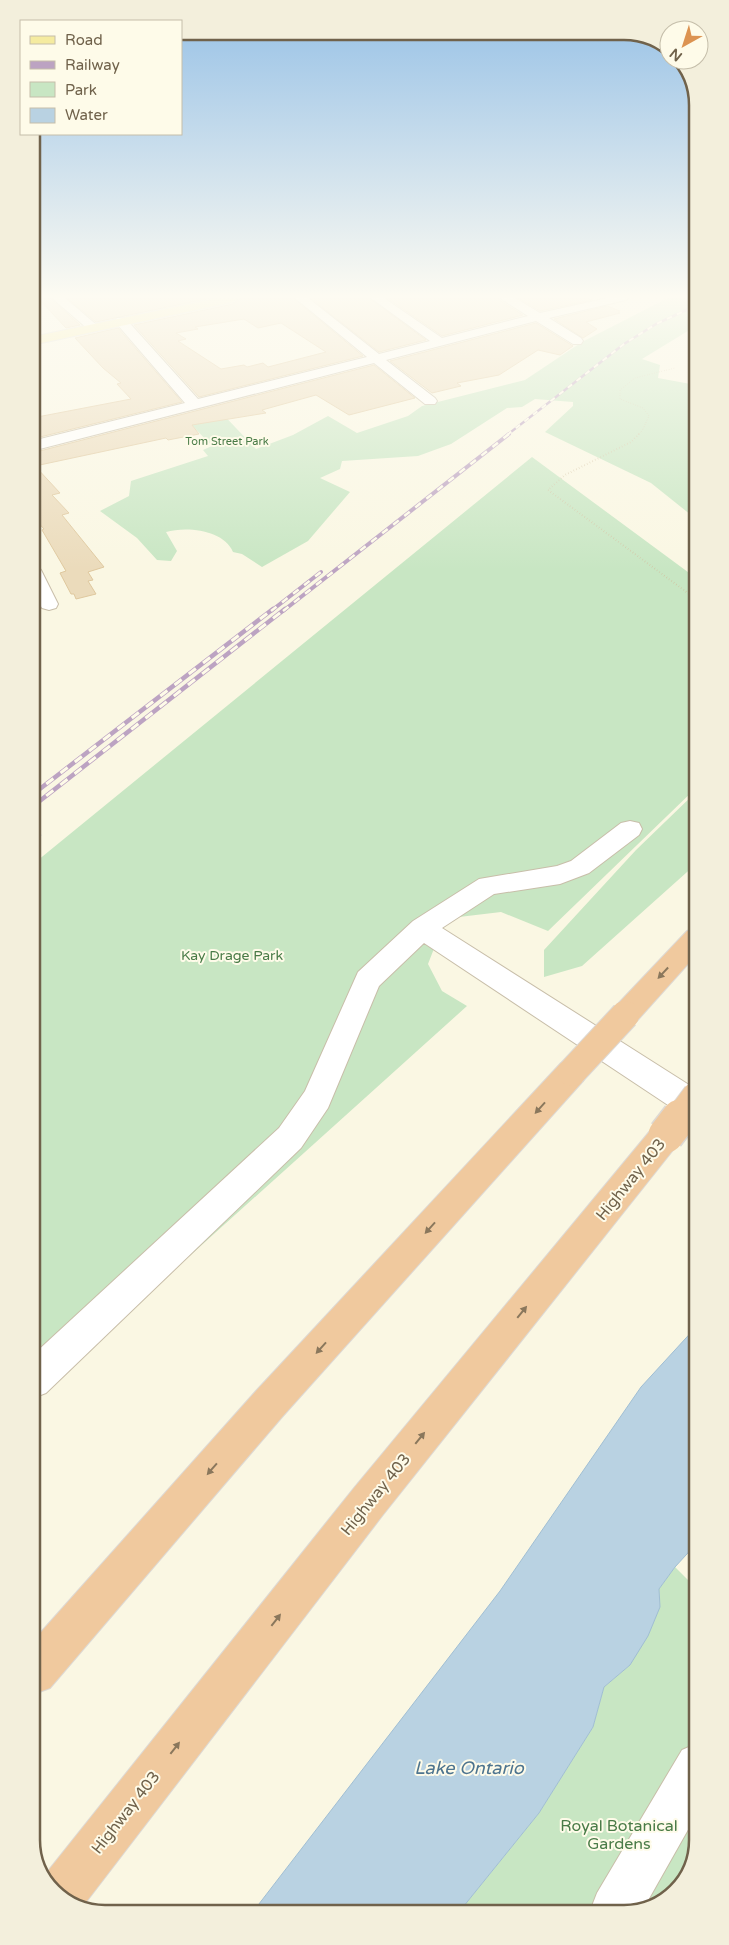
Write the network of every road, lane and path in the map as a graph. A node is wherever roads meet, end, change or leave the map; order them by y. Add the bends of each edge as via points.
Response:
1 (181, 389) edge
2 (258, 389) edge
3 (415, 389) edge
4 (621, 389) edge
5 (430, 401) dead end
6 (195, 405) junction
7 (40, 444) edge
8 (40, 586) edge
9 (689, 594) edge
10 (49, 604) dead end
11 (630, 829) dead end
12 (422, 928) junction
13 (689, 946) edge
14 (689, 1103) edge
15 (689, 1105) edge
16 (40, 1374) edge
17 (40, 1665) edge
18 (689, 1782) edge
19 (64, 1890) edge
20 (618, 1905) edge

1 - 6 street
2 - 6 street
3 - 5 street
4 - 9 path via 620,398 642,408 649,416 642,431 631,442 565,475 548,490
6 - 7 street
8 - 10 street
11 - 12 street via 580,867 560,875 488,886
12 - 14 street
12 - 16 street via 368,980 317,1099 290,1138
13 -> 17 highway, bridge via 269,1404
19 -> 15 highway, Highway 403, bridge via 368,1502
18 - 20 street

